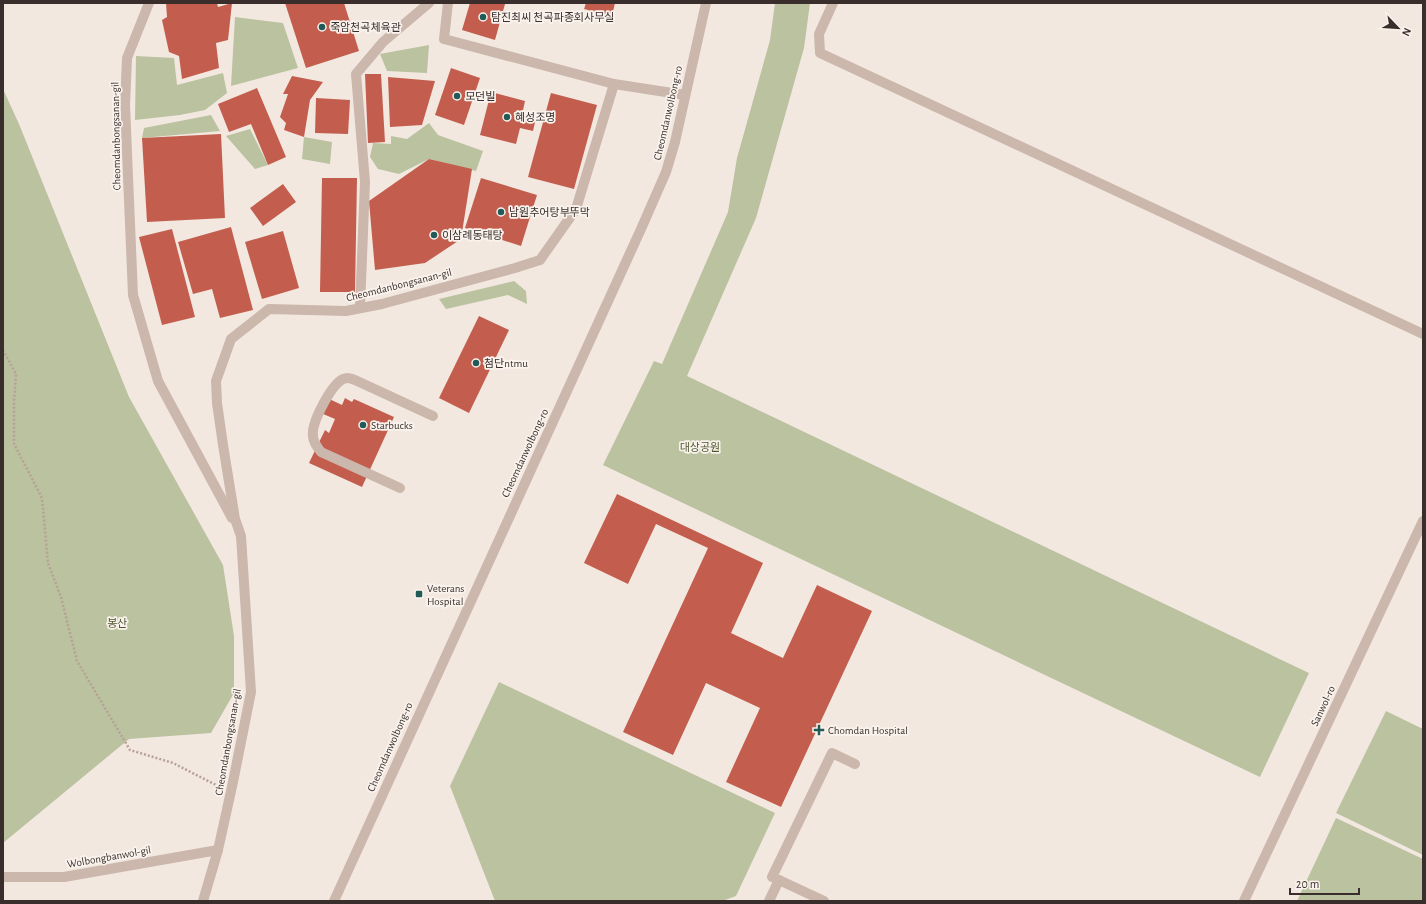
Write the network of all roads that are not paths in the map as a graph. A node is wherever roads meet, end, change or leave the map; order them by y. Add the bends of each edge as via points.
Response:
1 (149, 3) edge
2 (429, 3) edge
3 (448, 3) edge
4 (706, 3) edge
5 (833, 3) edge
6 (614, 84) junction
7 (684, 95) junction
8 (360, 308) junction
9 (1423, 334) edge
10 (433, 416) dead end
11 (400, 488) dead end
12 (1423, 521) edge
13 (241, 536) junction
14 (855, 764) dead end
15 (218, 850) junction
16 (3, 877) edge
17 (779, 880) junction
18 (203, 901) edge
19 (334, 901) edge
20 (769, 901) edge
21 (824, 901) edge
22 (1244, 901) edge

1 - 13 street, Cheomdanbongsanan-gil via 127,58 125,106 133,295 158,381
2 - 8 street via 383,42 356,74 365,182
3 - 6 street via 444,39
4 - 7 street, Cheomdanwolbong-ro
5 - 9 street via 819,34 820,53
6 - 7 street
6 - 8 street, Cheomdanbongsanan-gil via 576,209 540,260
7 - 19 street, Cheomdanwolbong-ro via 666,172
8 - 13 street, Cheomdanbongsanan-gil via 346,311 269,309 231,339 216,381 217,403 234,519
10 - 11 street via 348,378 337,384 327,396 312,434 316,447 321,452
12 - 22 street, Sanwol-ro
13 - 15 street, Cheomdanbongsanan-gil via 251,692
14 - 17 street via 832,753 772,877
15 - 16 street, Wolbongbanwol-gil via 64,877
15 - 18 street, Cheomdanbongsanan-gil
17 - 20 street
17 - 21 street

